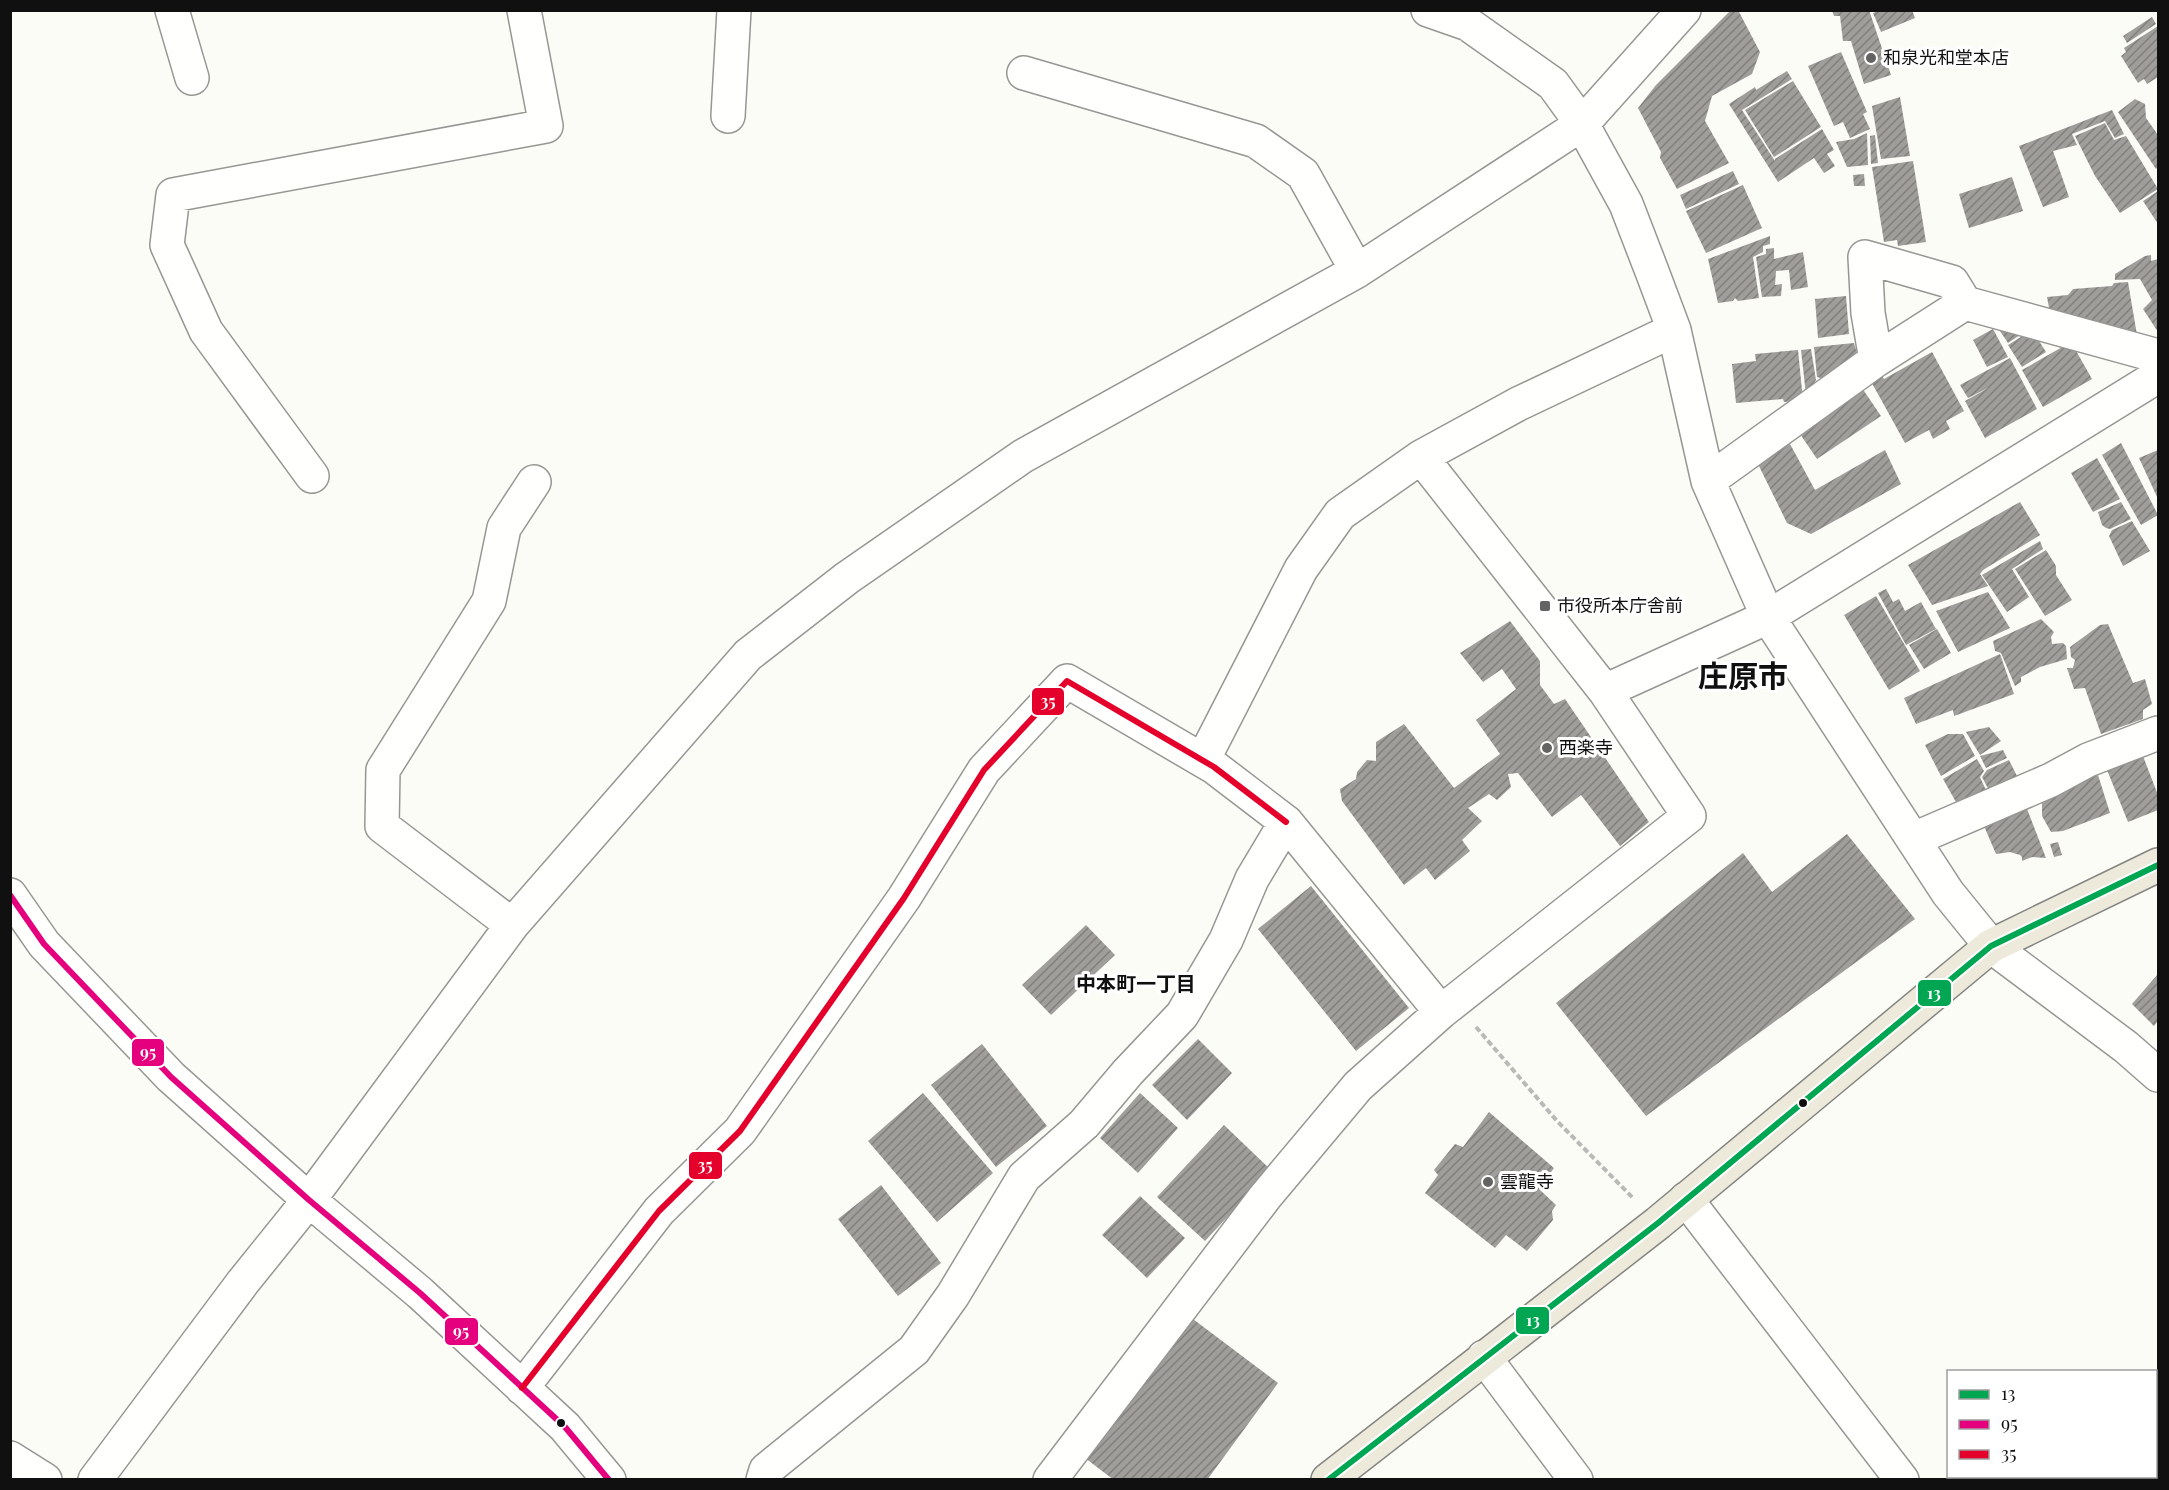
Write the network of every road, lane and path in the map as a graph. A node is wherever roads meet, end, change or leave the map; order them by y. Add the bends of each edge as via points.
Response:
1 (172, 10) edge
2 (524, 10) edge
3 (734, 10) edge
4 (1428, 10) edge
5 (1684, 10) edge
6 (1024, 73) dead end
7 (192, 78) dead end
8 (728, 116) dead end
9 (1582, 124) junction
10 (1357, 271) junction
11 (1965, 303) junction
12 (1674, 330) junction
13 (2158, 356) edge
14 (1876, 360) junction
15 (2158, 376) edge
16 (1421, 457) junction
17 (312, 476) dead end
18 (1708, 481) junction
19 (534, 482) dead end
20 (1768, 617) junction
21 (1605, 691) junction
22 (2158, 733) edge
23 (1203, 760) junction
24 (1286, 822) junction
25 (1914, 839) junction
26 (2158, 865) edge
27 (10, 895) edge
28 (512, 926) junction
29 (1991, 946) junction
30 (1448, 1007) junction
31 (2158, 1075) edge
32 (1686, 1199) junction
33 (309, 1200) junction
34 (1658, 1222) junction
35 (1484, 1358) junction
36 (522, 1388) junction
37 (10, 1458) edge
38 (45, 1479) edge
39 (95, 1479) edge
40 (609, 1479) edge
41 (763, 1479) edge
42 (1050, 1479) edge
43 (1328, 1479) edge
44 (1576, 1479) edge
45 (1902, 1479) edge

1 - 7 street
2 - 17 street via 546,126 173,195 167,246 206,331
3 - 8 street
4 - 9 street via 1468,24 1553,84
5 - 9 street
6 - 10 street via 1256,141 1303,174
9 - 10 street
9 - 12 street via 1626,204
10 - 28 street via 1023,456 847,578 748,655
11 - 13 street
11 - 14 street
11 - 14 street via 1952,282 1864,257
12 - 16 street via 1518,404
12 - 18 street
14 - 18 street
15 - 20 street
16 - 21 street
16 - 23 street via 1340,513 1300,569
18 - 20 street
19 - 28 street via 504,528 489,601 383,770 382,826
20 - 21 street
20 - 25 street
21 - 30 street via 1689,816
22 - 25 street via 2088,760
23 - 24 street
23 - 36 street via 1067,681 984,770 904,898 740,1131 659,1211
24 - 30 street
24 - 41 street via 1252,879 1226,940 1182,1015 1084,1124 1024,1177 953,1295 914,1350 766,1470
25 - 29 street via 1948,893
26 - 29 main road
27 - 33 street via 44,944 171,1077
28 - 33 street
29 - 31 street
29 - 32 main road
30 - 34 path
30 - 42 street via 1358,1086 1265,1197
32 - 34 main road
32 - 45 street
33 - 36 street via 420,1293
33 - 39 street via 243,1281
34 - 35 main road
35 - 43 main road
35 - 44 street
36 - 40 street via 565,1427
37 - 38 street

